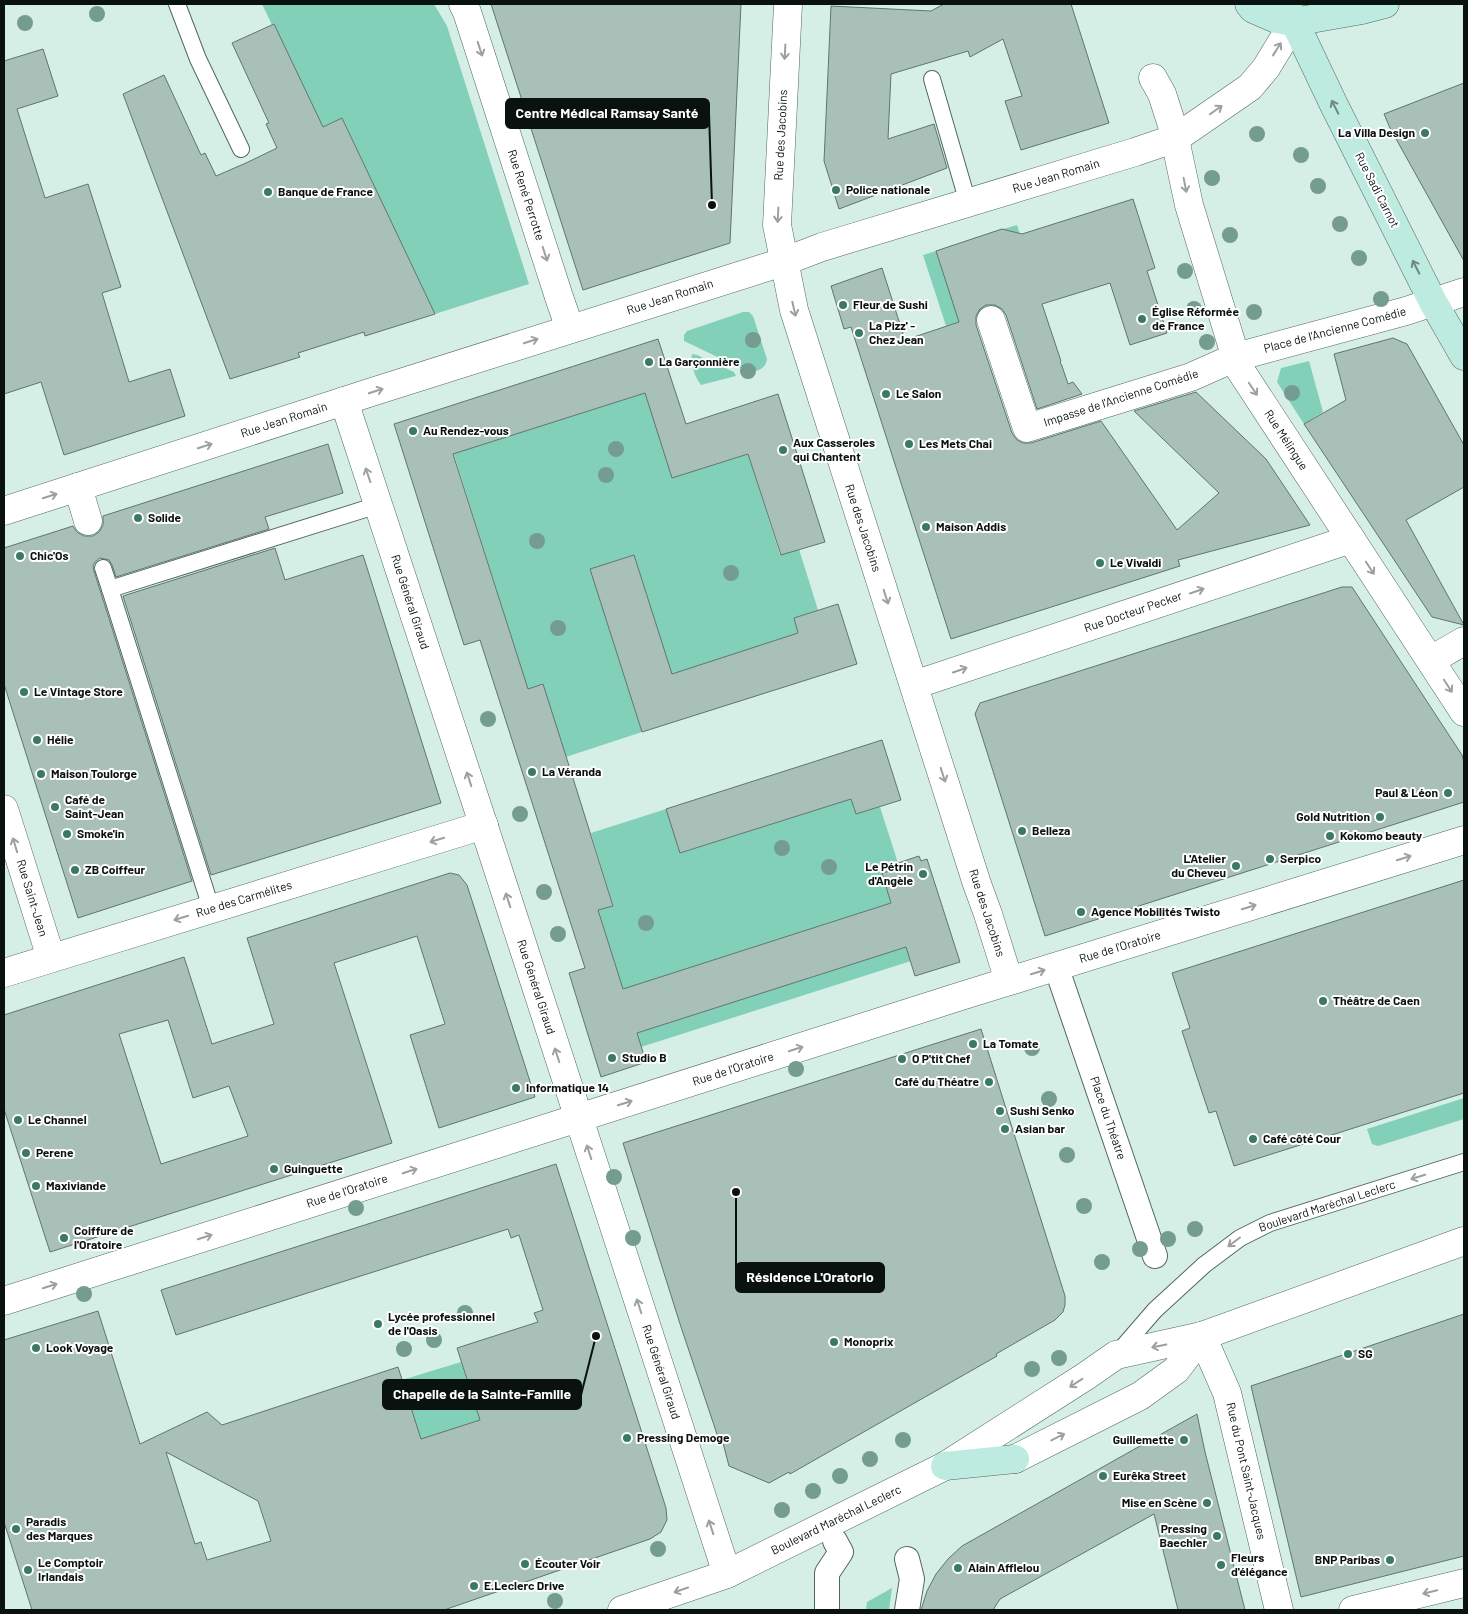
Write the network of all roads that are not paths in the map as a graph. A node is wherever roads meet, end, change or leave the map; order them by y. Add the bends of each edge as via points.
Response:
1 (177, 4) edge
2 (463, 4) edge
3 (788, 4) edge
4 (1249, 4) edge
5 (1385, 4) edge
6 (1290, 13) edge
7 (1153, 78) dead end
8 (932, 79) dead end
9 (1176, 138) junction
10 (241, 149) dead end
11 (968, 203) junction
12 (783, 262) junction
13 (1464, 292) edge
14 (1433, 302) junction
15 (991, 320) dead end
16 (570, 329) junction
17 (1464, 356) edge
18 (1236, 357) junction
19 (344, 401) junction
20 (78, 487) junction
21 (378, 505) junction
22 (4, 511) edge
23 (88, 521) dead end
24 (1351, 539) junction
25 (103, 568) dead end
26 (110, 589) junction
27 (1464, 641) edge
28 (1431, 660) junction
29 (914, 686) junction
30 (1464, 712) edge
31 (4, 809) edge
32 (484, 825) junction
33 (1464, 840) edge
34 (211, 908) junction
35 (51, 958) junction
36 (4, 973) edge
37 (1010, 981) junction
38 (1061, 981) dead end
39 (578, 1118) junction
40 (1464, 1162) edge
41 (1464, 1241) edge
42 (1155, 1256) dead end
43 (4, 1301) edge
44 (1202, 1336) junction
45 (1116, 1355) junction
46 (1015, 1459) joint
47 (945, 1466) junction
48 (835, 1541) dead end
49 (907, 1559) dead end
50 (727, 1574) junction
51 (1464, 1583) edge
52 (622, 1610) edge
53 (826, 1610) edge
54 (907, 1610) edge
55 (1279, 1610) edge
56 (1353, 1610) edge

1 - 10 lane via 198,59
2 -> 16 street, Rue René Perrotte
3 -> 12 street, Rue des Jacobins via 777,225
4 - 6 main road via 1276,19
5 - 6 main road via 1362,10
9 -> 6 street, Rue Jean Romain via 1250,87 1266,68
14 -> 6 main road, Rue Sadi Carnot
7 - 9 street, Rue Mélingue via 1162,94
8 - 11 lane
9 - 11 street, Rue Jean Romain
9 -> 18 street, Rue Mélingue via 1189,205
11 - 12 street, Rue Jean Romain
12 - 16 street, Rue Jean Romain
12 -> 29 street, Rue des Jacobins via 794,310
13 - 14 street, Place de l'Ancienne Comédie
14 - 17 main road, Rue Sadi Carnot
14 - 18 street, Place de l'Ancienne Comédie
15 - 18 street, Impasse de l'Ancienne Comédie via 1027,428 1191,377
19 -> 16 street, Rue Jean Romain
18 -> 24 street, Rue Mélingue via 1242,373
20 -> 19 street, Rue Jean Romain
21 -> 19 street, Rue Général Giraud
22 -> 20 street, Rue Jean Romain
20 - 23 street
21 - 26 lane
32 -> 21 street, Rue Général Giraud
24 -> 28 street, Rue Mélingue
29 -> 24 street, Rue Docteur Pecker
25 - 26 lane
26 - 34 lane
27 - 28 street
28 -> 30 street, Rue Mélingue
29 -> 37 street, Rue des Jacobins
35 -> 31 street, Rue Saint-Jean
32 -> 34 street, Rue des Carmélites
39 -> 32 street, Rue Général Giraud
37 -> 33 street, Rue de l'Oratoire
34 -> 35 street, Rue des Carmélites
35 - 36 street, Rue des Carmélites
39 -> 37 street, Rue de l'Oratoire
38 - 42 street, Place du Théatre
43 -> 39 street, Rue de l'Oratoire
50 -> 39 street, Rue Général Giraud
40 -> 45 lane, Boulevard Maréchal Leclerc via 1270,1223 1240,1238 1204,1265 1155,1310
41 - 44 street, Boulevard Maréchal Leclerc
44 -> 45 street, Boulevard Maréchal Leclerc
46 -> 44 street, Boulevard Maréchal Leclerc via 1140,1396 1176,1370
44 - 55 street, Rue du Pont Saint-Jacques via 1227,1393
45 -> 47 street, Boulevard Maréchal Leclerc
46 - 47 main road, Boulevard Maréchal Leclerc
47 - 50 street, Boulevard Maréchal Leclerc
48 - 53 street, Boulevard Maréchal Leclerc via 841,1552 827,1573
49 - 54 street via 912,1579
50 -> 52 street, Boulevard Maréchal Leclerc
51 -> 56 street

